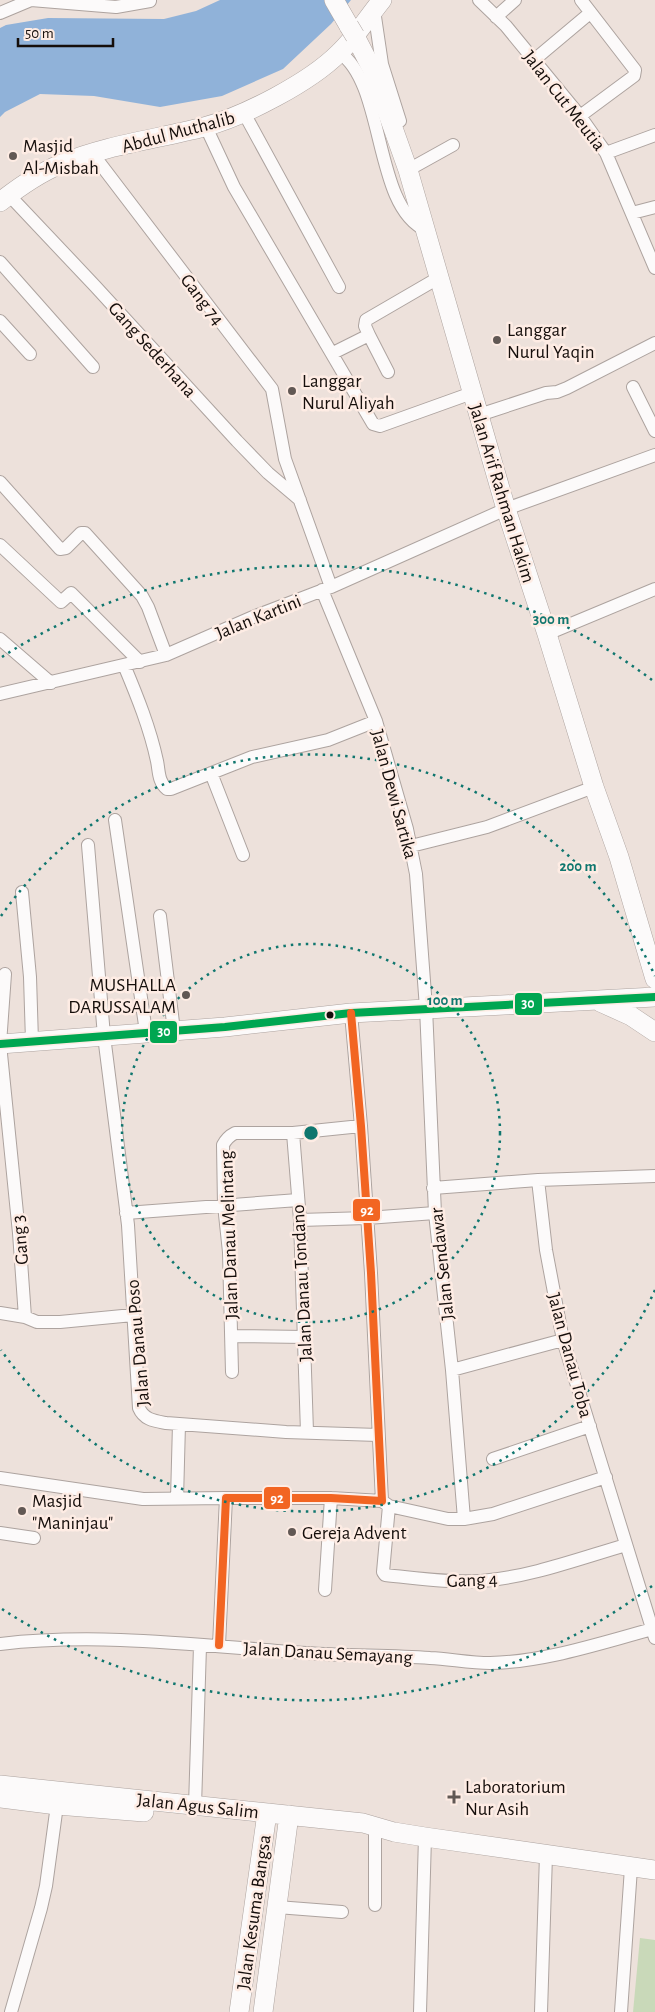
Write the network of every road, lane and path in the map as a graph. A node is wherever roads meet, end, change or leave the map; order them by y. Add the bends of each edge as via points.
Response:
1 (334, 0) edge
2 (479, 0) edge
3 (515, 0) edge
4 (580, 0) edge
5 (150, 1) dead end
6 (378, 5) edge
7 (0, 13) edge
8 (590, 13) junction
9 (496, 16) junction
10 (348, 40) junction
11 (534, 60) junction
12 (244, 113) junction
13 (580, 116) junction
14 (206, 127) junction
15 (655, 135) edge
16 (453, 145) dead end
17 (92, 153) junction
18 (606, 153) junction
19 (405, 163) junction
20 (4, 198) edge
21 (655, 207) edge
22 (632, 213) junction
23 (426, 230) junction
24 (0, 262) edge
25 (655, 268) edge
26 (440, 277) junction
27 (339, 287) dead end
28 (0, 321) edge
29 (369, 335) junction
30 (655, 343) edge
31 (333, 353) junction
32 (30, 354) dead end
33 (93, 367) dead end
34 (388, 372) dead end
35 (632, 387) dead end
36 (472, 393) junction
37 (479, 415) junction
38 (655, 431) edge
39 (655, 455) edge
40 (0, 482) edge
41 (300, 502) junction
42 (506, 509) junction
43 (0, 545) edge
44 (327, 588) junction
45 (655, 589) edge
46 (547, 634) junction
47 (0, 639) edge
48 (166, 655) junction
49 (140, 662) junction
50 (124, 665) junction
51 (51, 683) junction
52 (0, 694) edge
53 (376, 721) junction
54 (211, 773) junction
55 (594, 787) junction
56 (115, 820) dead end
57 (88, 845) dead end
58 (411, 846) junction
59 (243, 855) dead end
60 (22, 892) dead end
61 (160, 916) dead end
62 (5, 974) dead end
63 (655, 979) edge
64 (655, 998) edge
65 (594, 999) junction
66 (426, 1008) junction
67 (351, 1013) junction
68 (174, 1031) junction
69 (146, 1032) junction
70 (655, 1032) edge
71 (104, 1036) junction
72 (32, 1041) junction
73 (0, 1044) edge
74 (361, 1126) junction
75 (293, 1133) junction
76 (655, 1176) edge
77 (538, 1180) junction
78 (433, 1188) junction
79 (298, 1200) junction
80 (224, 1205) junction
81 (126, 1213) junction
82 (435, 1213) junction
83 (367, 1218) junction
84 (300, 1220) junction
85 (0, 1313) edge
86 (132, 1315) junction
87 (25, 1317) junction
88 (231, 1336) junction
89 (304, 1337) junction
90 (563, 1340) junction
91 (452, 1370) junction
92 (232, 1372) dead end
93 (179, 1424) junction
94 (590, 1426) junction
95 (307, 1432) junction
96 (378, 1435) junction
97 (493, 1459) dead end
98 (606, 1477) junction
99 (0, 1478) edge
100 (226, 1498) junction
101 (331, 1498) junction
102 (177, 1499) junction
103 (385, 1503) junction
104 (464, 1519) junction
105 (0, 1533) edge
106 (34, 1538) dead end
107 (626, 1545) junction
108 (325, 1590) dead end
109 (654, 1633) edge
110 (0, 1644) edge
111 (219, 1645) junction
112 (200, 1646) junction
113 (0, 1797) edge
114 (58, 1798) junction
115 (195, 1806) junction
116 (266, 1818) junction
117 (288, 1821) junction
118 (394, 1832) junction
119 (375, 1834) junction
120 (426, 1837) junction
121 (546, 1855) junction
122 (631, 1868) junction
123 (655, 1870) edge
124 (375, 1905) dead end
125 (277, 1907) junction
126 (342, 1912) dead end
127 (11, 2012) edge
128 (239, 2012) edge
129 (263, 2012) edge
130 (420, 2012) edge
131 (541, 2012) edge
132 (621, 2012) edge

1 - 10 street, Jalan Arif Rahman Hakim
2 - 9 street, Jalan Cut Meutia
3 - 9 street
4 - 8 street
5 - 7 street via 116,7 31,0
6 - 10 street, Abdul Muthalib
6 - 19 street via 382,64 407,144
8 - 11 street
8 - 13 street via 635,70 634,76
9 - 11 street, Jalan Cut Meutia
10 - 12 street, Abdul Muthalib via 323,68
10 - 19 street, Jalan Arif Rahman Hakim via 372,69
10 - 23 street via 349,59 363,85 399,202 418,227
11 - 13 street, Jalan Cut Meutia
12 - 14 street, Abdul Muthalib
12 - 27 street
13 - 18 street, Jalan Cut Meutia
14 - 17 street, Abdul Muthalib
14 - 31 street via 234,187
15 - 18 street
16 - 19 street
17 - 20 street, Abdul Muthalib via 61,163
17 - 41 street, Gang 74 via 272,389 285,459
18 - 22 street, Jalan Cut Meutia
19 - 23 street, Jalan Arif Rahman Hakim
20 - 41 street, Gang Sederhana via 95,286 218,421
21 - 22 street
22 - 25 street, Jalan Cut Meutia
23 - 26 street, Jalan Arif Rahman Hakim
24 - 33 street
26 - 29 street via 366,320
26 - 36 street, Jalan Arif Rahman Hakim
28 - 32 street
29 - 31 street
29 - 34 street
30 - 37 street via 567,388
31 - 36 street via 376,426
35 - 38 street
36 - 37 street, Jalan Arif Rahman Hakim
37 - 42 street, Jalan Arif Rahman Hakim
39 - 42 street, Jalan Kartini
40 - 48 street via 60,549 81,533 88,536 142,596
41 - 44 street, Gang Sederhana
42 - 44 street, Jalan Kartini
42 - 46 street, Jalan Arif Rahman Hakim
43 - 49 street via 61,602 71,593
44 - 48 street, Jalan Kartini
44 - 53 street, Jalan Dewi Sartika
45 - 46 street
46 - 55 street, Jalan Arif Rahman Hakim
47 - 51 street
48 - 49 street, Jalan Kartini
49 - 50 street, Jalan Kartini
50 - 51 street, Jalan Kartini
50 - 54 street via 153,745 164,787 171,789
51 - 52 street, Jalan Kartini
53 - 54 street via 328,740 252,757
53 - 58 street, Jalan Dewi Sartika
54 - 59 street
55 - 58 street via 487,827
55 - 63 street, Jalan Arif Rahman Hakim via 619,857
56 - 69 street
57 - 71 street
58 - 66 street, Jalan Dewi Sartika
60 - 72 street
61 - 68 street
62 - 73 street
64 - 65 street
65 - 66 street
65 - 70 street via 631,1016
66 - 67 street
66 - 78 street, Jalan Sendawar
67 - 68 street
67 - 74 street
68 - 69 street
69 - 71 street
71 - 72 street
71 - 81 street, Jalan Danau Poso
72 - 73 street
73 - 87 street, Gang 3
74 - 75 street, Jalan Danau Melintang
74 - 83 street
75 - 79 street, Jalan Danau Tondano
75 - 80 street, Jalan Danau Melintang via 230,1135 223,1145
76 - 77 street
77 - 78 street
77 - 90 street, Jalan Danau Toba via 546,1250
78 - 82 street, Jalan Sendawar
79 - 80 street
79 - 84 street, Jalan Danau Tondano
80 - 81 street
80 - 88 street, Jalan Danau Melintang
81 - 86 street, Jalan Danau Poso
82 - 83 street
82 - 91 street, Jalan Sendawar
83 - 84 street
83 - 96 street
84 - 89 street, Jalan Danau Tondano
85 - 87 street
86 - 87 street via 60,1322 37,1322
86 - 93 street, Jalan Danau Poso via 139,1408 151,1420
88 - 89 street, Jalan Danau Melintang
88 - 92 street
89 - 95 street, Jalan Danau Tondano
90 - 91 street
90 - 94 street, Jalan Danau Toba
91 - 104 street, Jalan Sendawar
93 - 95 street, Jalan Danau Poso
93 - 102 street
94 - 97 street
94 - 98 street, Jalan Danau Toba
95 - 96 street, Jalan Danau Poso
96 - 103 street
98 - 104 street via 493,1514
98 - 107 street, Jalan Danau Toba
99 - 102 street via 143,1499
100 - 101 street
100 - 102 street
100 - 111 street
101 - 103 street
101 - 108 street
103 - 104 street via 448,1519
103 - 107 street, Gang 4 via 385,1575 443,1581 499,1579 551,1568
105 - 106 street
107 - 109 street, Jalan Danau Toba
109 - 111 street, Jalan Danau Semayang via 545,1656 492,1663
110 - 112 street, Jalan Danau Semayang via 80,1639
111 - 112 street, Jalan Danau Semayang
112 - 115 street
113 - 114 street, Jalan Agus Salim
114 - 115 street, Jalan Agus Salim
114 - 116 street, Jalan Agus Salim
114 - 127 street via 44,1893 30,1953
115 - 116 street, Jalan Agus Salim
116 - 117 street, Jalan Agus Salim
116 - 128 street, Jalan Kesuma Bangsa
117 - 118 street, Jalan Agus Salim via 363,1823
117 - 119 street, Jalan Agus Salim
117 - 125 street, Jalan Kesuma Bangsa
118 - 119 street, Jalan Agus Salim
118 - 120 street, Jalan Agus Salim
119 - 124 street
120 - 121 street, Jalan Agus Salim
120 - 130 street
121 - 122 street, Jalan Agus Salim
121 - 131 street
122 - 123 street, Jalan Agus Salim
122 - 132 street
125 - 126 street
125 - 129 street, Jalan Kesuma Bangsa

